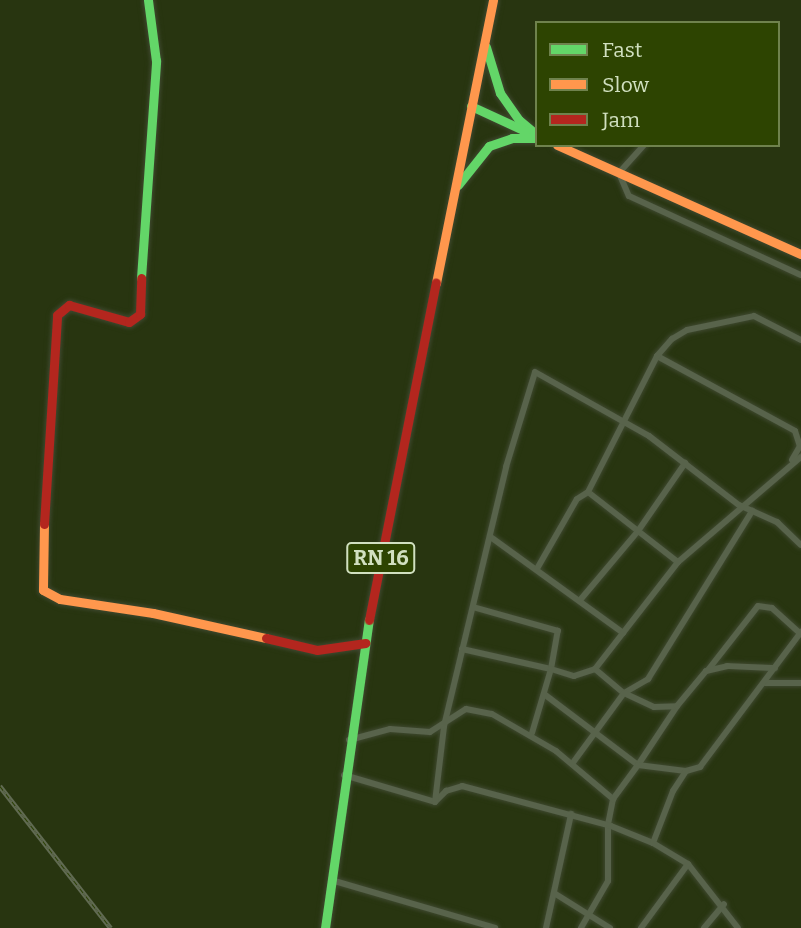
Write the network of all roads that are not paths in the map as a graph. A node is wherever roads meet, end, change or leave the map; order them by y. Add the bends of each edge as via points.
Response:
1 (148, 0) edge
2 (492, 2) edge
3 (485, 41) junction
4 (471, 106) junction
5 (535, 134) edge
6 (535, 135) edge
7 (535, 136) edge
8 (561, 147) edge
9 (642, 147) edge
10 (619, 173) junction
11 (454, 191) junction
12 (801, 254) edge
13 (801, 275) edge
14 (801, 340) edge
15 (657, 356) junction
16 (626, 424) junction
17 (801, 457) edge
18 (792, 460) junction
19 (685, 463) junction
20 (588, 492) junction
21 (739, 505) junction
22 (752, 511) junction
23 (638, 531) junction
24 (492, 538) junction
25 (800, 541) edge
26 (678, 562) junction
27 (538, 567) junction
28 (581, 599) junction
29 (473, 607) junction
30 (623, 633) junction
31 (801, 633) edge
32 (365, 643) junction
33 (462, 649) junction
34 (775, 668) junction
35 (551, 669) junction
36 (595, 669) junction
37 (706, 671) junction
38 (765, 682) junction
39 (801, 683) edge
40 (624, 693) junction
41 (544, 694) junction
42 (677, 706) junction
43 (444, 726) junction
44 (532, 733) junction
45 (592, 734) junction
46 (349, 740) junction
47 (572, 764) junction
48 (638, 765) junction
49 (686, 771) junction
50 (344, 775) junction
51 (614, 799) junction
52 (435, 802) junction
53 (571, 814) junction
54 (608, 825) junction
55 (653, 843) junction
56 (688, 864) junction
57 (331, 880) junction
58 (554, 893) junction
59 (724, 904) junction
60 (590, 916) junction
61 (326, 927) edge
62 (495, 928) edge
63 (547, 928) edge
64 (581, 928) edge
65 (610, 928) edge
66 (641, 928) edge
67 (704, 928) edge
68 (738, 928) edge

1 - 32 main road via 156,61 143,201 140,314 129,322 69,304 57,315 46,444 43,590 60,599 180,618 317,650
2 - 3 main road, RN 16
3 - 4 main road, RN 16
3 - 5 main road via 500,93
4 - 6 main road
4 - 11 main road, RN 16
7 - 11 main road via 489,146
8 - 10 main road
9 - 10 street
10 - 12 main road
10 - 13 street via 621,187 643,205
11 - 32 main road, RN 16
14 - 15 street via 754,316 687,330
15 - 16 street
15 - 18 street via 795,431 800,446
16 - 19 street
16 - 20 street
16 - 24 street via 535,372 506,467
17 - 18 street
18 - 21 street
19 - 21 street
19 - 23 street
20 - 23 street
20 - 27 street via 577,499
21 - 22 street
21 - 26 street
22 - 25 street via 777,522
22 - 40 street via 648,679
23 - 26 street
23 - 28 street
24 - 27 street
24 - 29 street
26 - 30 street
27 - 28 street
28 - 30 street
29 - 33 street
29 - 35 street via 558,631
30 - 36 street
31 - 34 street
31 - 37 street via 772,608 758,607
32 - 46 main road, RN 16
33 - 35 street
33 - 43 street
34 - 37 street via 727,666
34 - 38 street
35 - 36 street via 575,676
35 - 41 street
36 - 40 street
37 - 42 street
38 - 39 street
38 - 49 street via 700,767
40 - 42 street via 654,707
40 - 45 street
41 - 44 street
41 - 45 street
42 - 48 street
43 - 44 street via 457,711 466,709 492,714
43 - 46 street via 413,734 375,731
43 - 52 street
44 - 47 street
45 - 47 street
45 - 48 street
46 - 50 main road, RN 16
47 - 51 street
48 - 49 street
48 - 51 street
49 - 55 street
50 - 52 street
50 - 57 main road, RN 16
51 - 54 street
52 - 53 street via 446,791 463,786
53 - 54 street
53 - 58 street
54 - 55 street
54 - 60 street via 608,881
55 - 56 street
56 - 59 street
56 - 66 street
57 - 61 main road, RN 16
57 - 62 street
58 - 60 street
58 - 63 street
59 - 67 street
59 - 68 street
60 - 64 street
60 - 65 street

